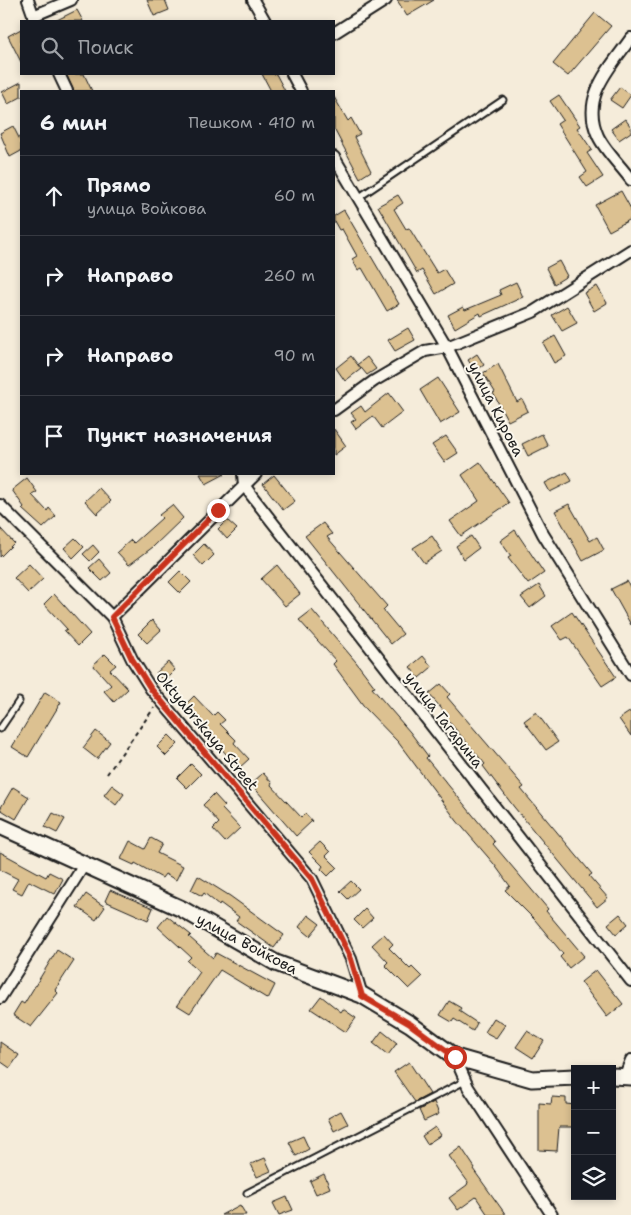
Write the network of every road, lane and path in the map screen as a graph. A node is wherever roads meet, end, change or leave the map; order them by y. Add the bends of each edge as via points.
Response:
1 (28, 0) edge
2 (71, 0) edge
3 (253, 0) edge
4 (386, 0) edge
5 (34, 18) edge
6 (264, 20) edge
7 (335, 32) edge
8 (631, 38) edge
9 (60, 75) edge
10 (293, 75) edge
11 (67, 90) edge
12 (300, 90) edge
13 (502, 100) dead end
14 (335, 159) edge
15 (631, 180) edge
16 (357, 198) junction
17 (631, 250) edge
18 (447, 347) junction
19 (335, 409) edge
20 (243, 475) edge
21 (255, 475) edge
22 (244, 485) junction
23 (0, 505) edge
24 (112, 617) junction
25 (631, 675) edge
26 (160, 700) junction
27 (19, 701) dead end
28 (0, 729) edge
29 (107, 774) dead end
30 (1, 830) edge
31 (84, 866) junction
32 (631, 981) edge
33 (362, 996) junction
34 (0, 998) edge
35 (455, 1057) junction
36 (631, 1060) edge
37 (623, 1076) edge
38 (571, 1077) edge
39 (466, 1081) junction
40 (247, 1194) dead end
41 (552, 1215) edge

1 - 5 street
2 - 5 street
3 - 6 street
4 - 7 street
8 - 15 street via 595,91 592,113 598,136
9 - 11 street
10 - 12 street
13 - 16 lane
14 - 16 street, улица Кирова
16 - 18 street, улица Кирова
17 - 18 street via 533,312
18 - 19 street via 425,351 374,381
18 - 25 street, улица Кирова via 543,534
20 - 22 street
21 - 22 street
22 - 24 street
22 - 32 street, улица Гагарина
23 - 24 street, Oktyabrskaya Street
24 - 26 street, Oktyabrskaya Street via 132,659
26 - 29 path
26 - 33 street, Oktyabrskaya Street via 312,879 351,959
27 - 28 lane
30 - 31 street, улица Войкова
31 - 33 street, улица Войкова via 182,909 276,962
31 - 34 street
33 - 35 street, улица Войкова via 410,1024
35 - 38 street via 532,1078
35 - 39 street, улица Войкова
36 - 37 street
39 - 40 lane
39 - 41 street, улица Войкова

